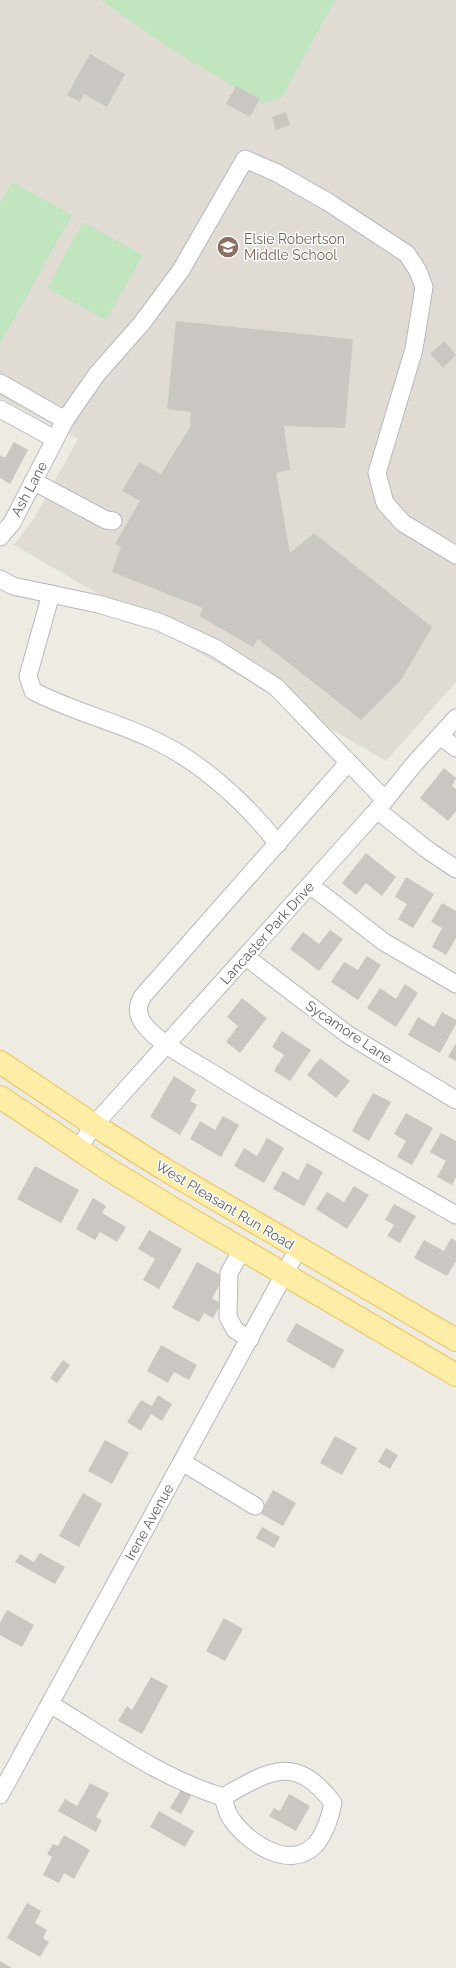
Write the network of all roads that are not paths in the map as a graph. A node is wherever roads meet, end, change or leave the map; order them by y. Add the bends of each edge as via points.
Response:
1 (0, 383) edge
2 (0, 409) edge
3 (65, 420) junction
4 (55, 439) junction
5 (33, 481) junction
6 (6, 520) edge
7 (113, 522) dead end
8 (0, 537) edge
9 (456, 555) edge
10 (0, 579) edge
11 (50, 594) junction
12 (456, 718) edge
13 (440, 736) junction
14 (456, 748) edge
15 (348, 763) junction
16 (381, 805) junction
17 (278, 844) junction
18 (456, 869) edge
19 (310, 885) junction
20 (246, 957) junction
21 (456, 984) edge
22 (166, 1044) junction
23 (0, 1062) edge
24 (0, 1097) edge
25 (456, 1100) edge
26 (94, 1125) junction
27 (78, 1149) junction
28 (456, 1215) edge
29 (298, 1249) junction
30 (242, 1250) junction
31 (285, 1275) junction
32 (250, 1339) junction
33 (456, 1340) edge
34 (456, 1375) edge
35 (182, 1462) junction
36 (255, 1506) dead end
37 (50, 1704) junction
38 (0, 1795) edge
39 (222, 1797) junction

1 - 3 street
2 - 4 street
3 - 4 street, Ash Lane
3 - 9 street, Ash Lane via 97,374 142,323 181,270 245,159 277,173 328,202 407,254 418,271 424,287 414,349 377,473 385,503 404,524
4 - 5 street, Ash Lane
5 - 6 street, Ash Lane
5 - 7 street
6 - 8 street, Ash Lane
10 - 11 street via 13,586
11 - 15 street via 98,604 159,622 215,648 276,687
11 - 17 street via 28,676 33,691 155,740 189,760 253,813
12 - 13 street, Lancaster Park Drive
13 - 14 street
13 - 16 street, Lancaster Park Drive
15 - 16 street
15 - 17 street
16 - 18 street via 429,851
16 - 19 street, Lancaster Park Drive
17 - 22 street via 142,998 138,1013 144,1024
19 - 20 street, Lancaster Park Drive
19 - 21 street via 384,942
20 - 22 street, Lancaster Park Drive
20 - 25 street, Sycamore Lane via 347,1034
22 - 26 street, Lancaster Park Drive
22 - 28 street via 254,1099
23 - 26 main road, West Pleasant Run Road
24 - 27 main road, West Pleasant Run Road
26 - 27 street, Lancaster Park Drive
26 - 29 main road, West Pleasant Run Road
27 - 30 main road, West Pleasant Run Road
29 - 31 street, Irene Avenue
29 - 33 main road, West Pleasant Run Road
30 - 31 main road, West Pleasant Run Road
30 - 32 street via 230,1273 228,1318 235,1330
31 - 32 street, Irene Avenue
31 - 34 main road, West Pleasant Run Road
32 - 35 street, Irene Avenue
35 - 36 street
35 - 37 street, Irene Avenue
37 - 38 street, Irene Avenue
37 - 39 street via 176,1779 196,1789
39 - 39 street via 270,1772 285,1770 300,1774 322,1789 333,1803 329,1821 315,1845 302,1854 288,1855 268,1850 249,1838 231,1819

